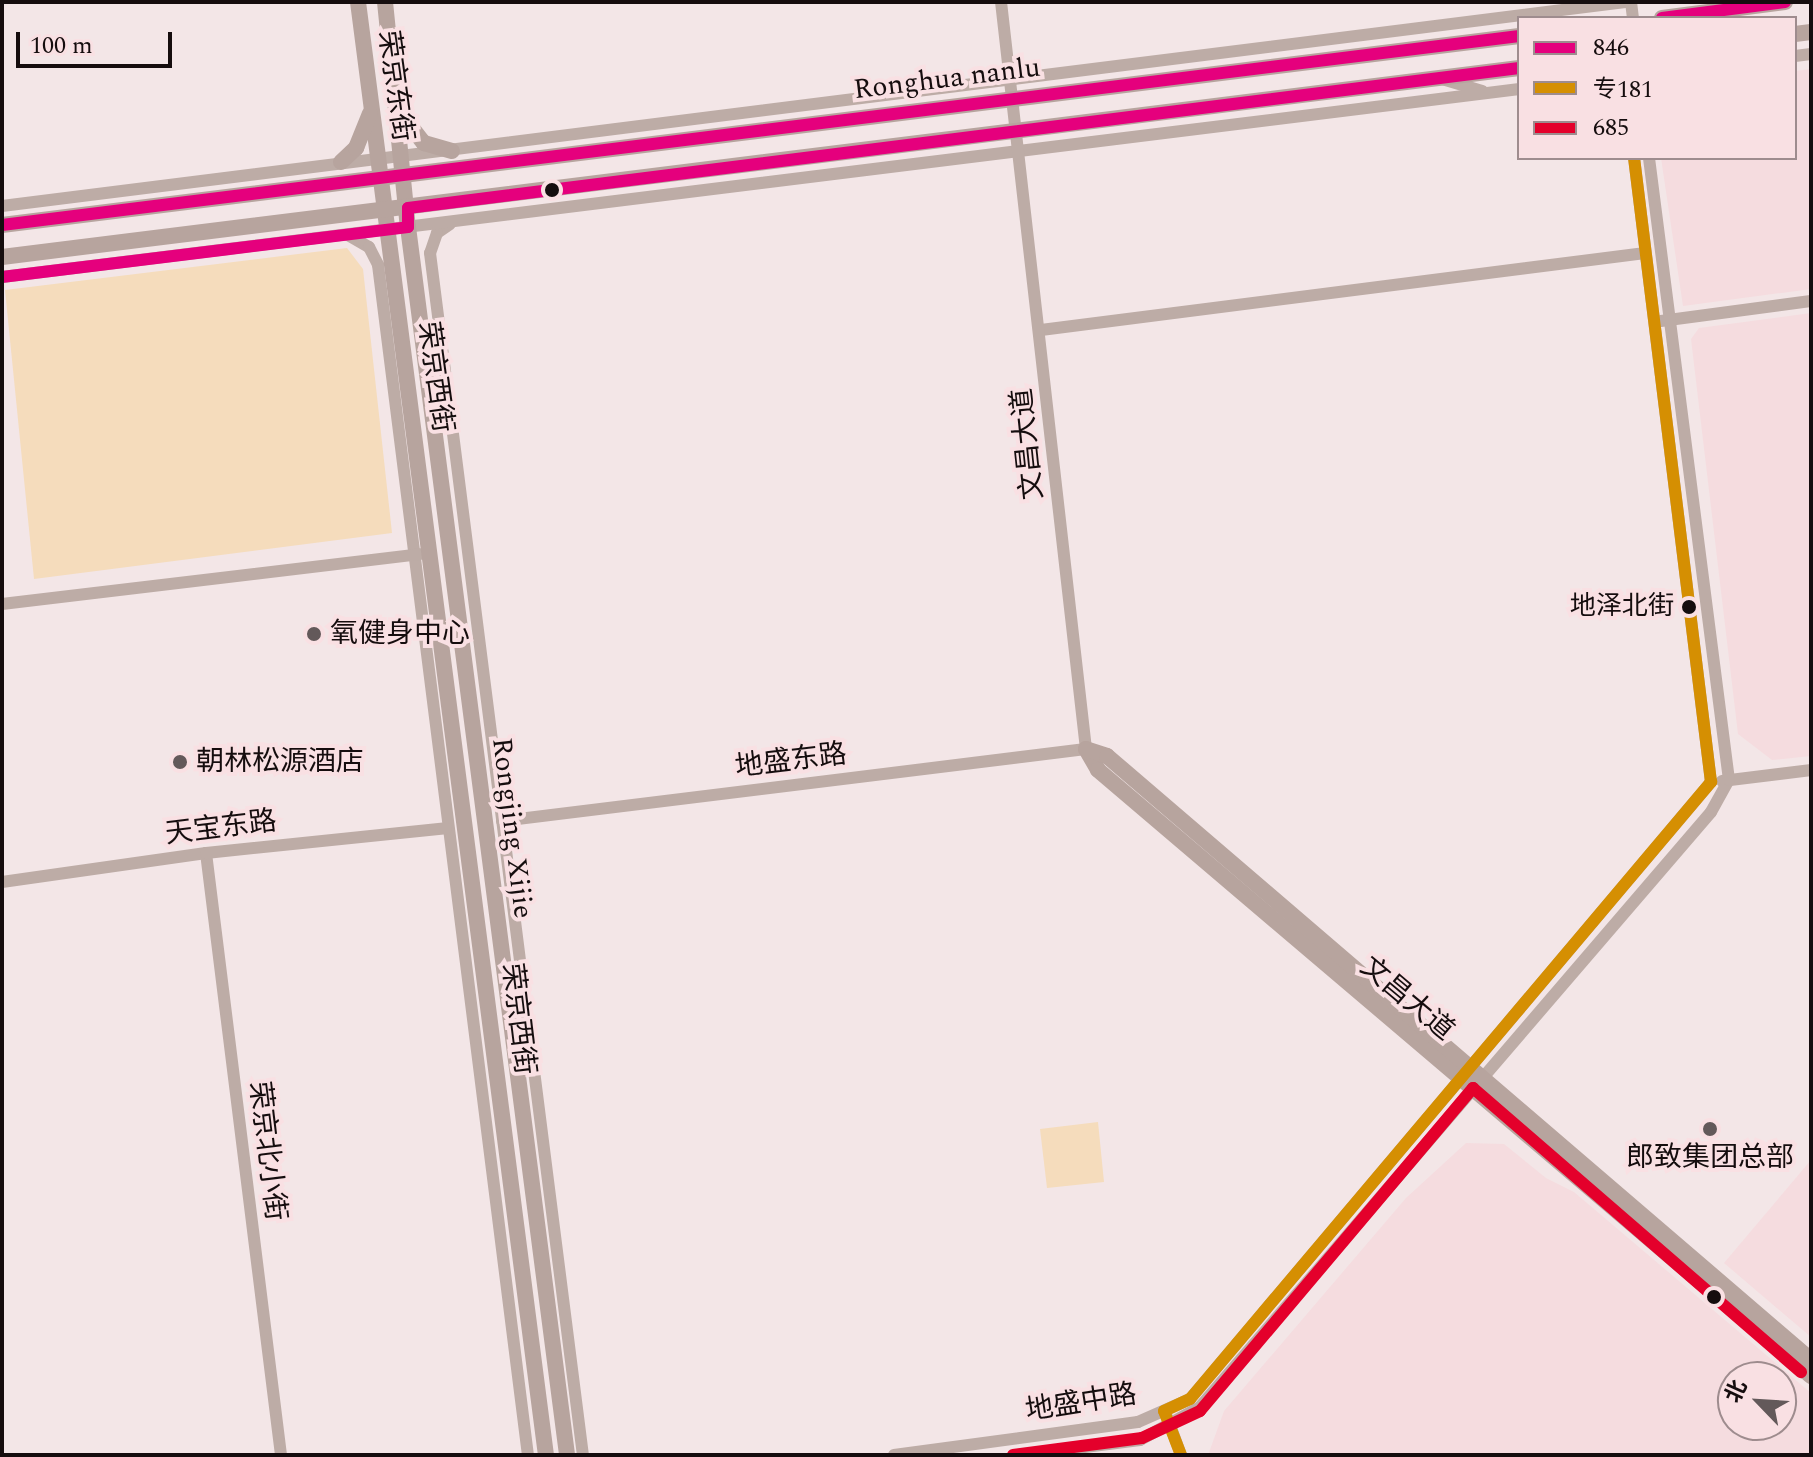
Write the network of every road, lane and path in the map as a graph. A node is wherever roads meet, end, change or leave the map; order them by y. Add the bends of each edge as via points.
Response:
1 (358, 2) edge
2 (385, 2) edge
3 (1001, 2) edge
4 (1617, 2) edge
5 (1628, 2) edge
6 (1785, 2) edge
7 (1677, 16) edge
8 (1517, 36) edge
9 (1161, 62) junction
10 (1517, 68) edge
11 (1210, 74) junction
12 (1009, 78) junction
13 (1439, 79) junction
14 (1517, 89) edge
15 (1490, 93) junction
16 (1011, 96) junction
17 (371, 112) junction
18 (401, 113) junction
19 (567, 136) junction
20 (1017, 142) junction
21 (611, 149) junction
22 (452, 151) junction
23 (403, 155) junction
24 (834, 157) junction
25 (379, 158) junction
26 (1634, 160) edge
27 (1649, 160) edge
28 (341, 162) junction
29 (878, 168) junction
30 (405, 174) junction
31 (383, 177) junction
32 (2, 206) edge
33 (408, 208) junction
34 (387, 210) junction
35 (454, 221) junction
36 (2, 225) edge
37 (408, 227) junction
38 (390, 229) junction
39 (345, 234) junction
40 (194, 236) junction
41 (238, 247) junction
42 (1645, 253) junction
43 (2, 257) edge
44 (2, 277) edge
45 (1811, 301) edge
46 (1669, 320) junction
47 (1654, 322) junction
48 (1041, 330) junction
49 (433, 552) junction
50 (413, 554) junction
51 (2, 604) edge
52 (1086, 749) junction
53 (1811, 770) edge
54 (1729, 780) junction
55 (1711, 782) junction
56 (502, 821) junction
57 (446, 828) junction
58 (206, 853) junction
59 (2, 882) edge
60 (1471, 1065) junction
61 (1460, 1078) junction
62 (1479, 1083) junction
63 (1811, 1360) edge
64 (1811, 1376) edge
65 (1164, 1411) junction
66 (1170, 1423) junction
67 (281, 1455) edge
68 (528, 1455) edge
69 (546, 1455) edge
70 (567, 1455) edge
71 (583, 1455) edge
72 (894, 1455) edge
73 (1022, 1455) edge
74 (1172, 1455) edge
75 (1181, 1455) edge

1 - 17 main road, 荣京东街
2 - 18 main road, 荣京东街
3 - 12 street, 文昌大道
4 - 5 street
4 - 9 street
6 - 7 main road
8 - 11 main road, Ronghua nanlu
9 - 11 street
9 - 12 street
10 - 13 main road
11 - 16 main road, Ronghua nanlu
12 - 16 street, 文昌大道
12 - 19 street
13 - 15 street
13 - 20 main road
14 - 15 street
15 - 20 street
16 - 20 street, 文昌大道
16 - 21 main road, Ronghua nanlu
17 - 25 main road, 荣京东街
17 - 28 main road via 356,148
18 - 22 main road via 424,143
18 - 23 main road, 荣京东街
19 - 21 street
19 - 22 street
20 - 24 main road
20 - 29 street
20 - 48 street, 文昌大道
21 - 30 main road, Ronghua nanlu
22 - 23 street
23 - 25 street
23 - 30 main road, 荣京东街
24 - 29 street
24 - 33 main road
25 - 28 street
25 - 31 main road, 荣京东街
26 - 42 street
27 - 46 street
28 - 32 street
29 - 35 street
30 - 31 main road, Ronghua nanlu
30 - 33 main road, 荣京东街
31 - 34 main road, 荣京东街
31 - 36 main road, Ronghua nanlu
33 - 34 main road
33 - 37 main road, Rongjing Xijie
34 - 38 main road, 荣京西街
34 - 40 main road
35 - 37 street
35 - 56 street via 437,233 430,253
37 - 38 street
37 - 70 main road, Rongjing Xijie
38 - 39 street
38 - 49 main road, 荣京西街
39 - 41 street
39 - 50 street via 369,247 378,265
40 - 41 street
40 - 43 main road
41 - 44 street
42 - 47 street
42 - 48 street
45 - 46 street
46 - 47 street
46 - 54 street
47 - 55 street
48 - 52 street, 文昌大道
49 - 50 street
49 - 69 main road, 荣京西街
50 - 51 street
50 - 57 street
52 - 56 street, 地盛东路
52 - 60 main road, 文昌大道 via 1107,756
52 - 61 main road, 文昌大道 via 1098,770
53 - 54 street
54 - 55 street
54 - 62 street via 1711,812
55 - 60 street via 1613,904
56 - 71 street
57 - 58 street, 天宝东路
57 - 68 street
58 - 59 street, 天宝东路
58 - 67 street, 荣京北小街
60 - 61 street, 地盛中路
60 - 62 main road, 文昌大道
61 - 62 main road, 文昌大道
61 - 65 street, 地盛中路 via 1190,1399
62 - 63 main road, 文昌大道
62 - 64 main road, 文昌大道
62 - 66 street, 地盛中路 via 1200,1407
65 - 66 street
65 - 72 street, 地盛中路 via 1138,1422
66 - 73 street, 地盛中路 via 1140,1440
66 - 74 street
66 - 75 street

